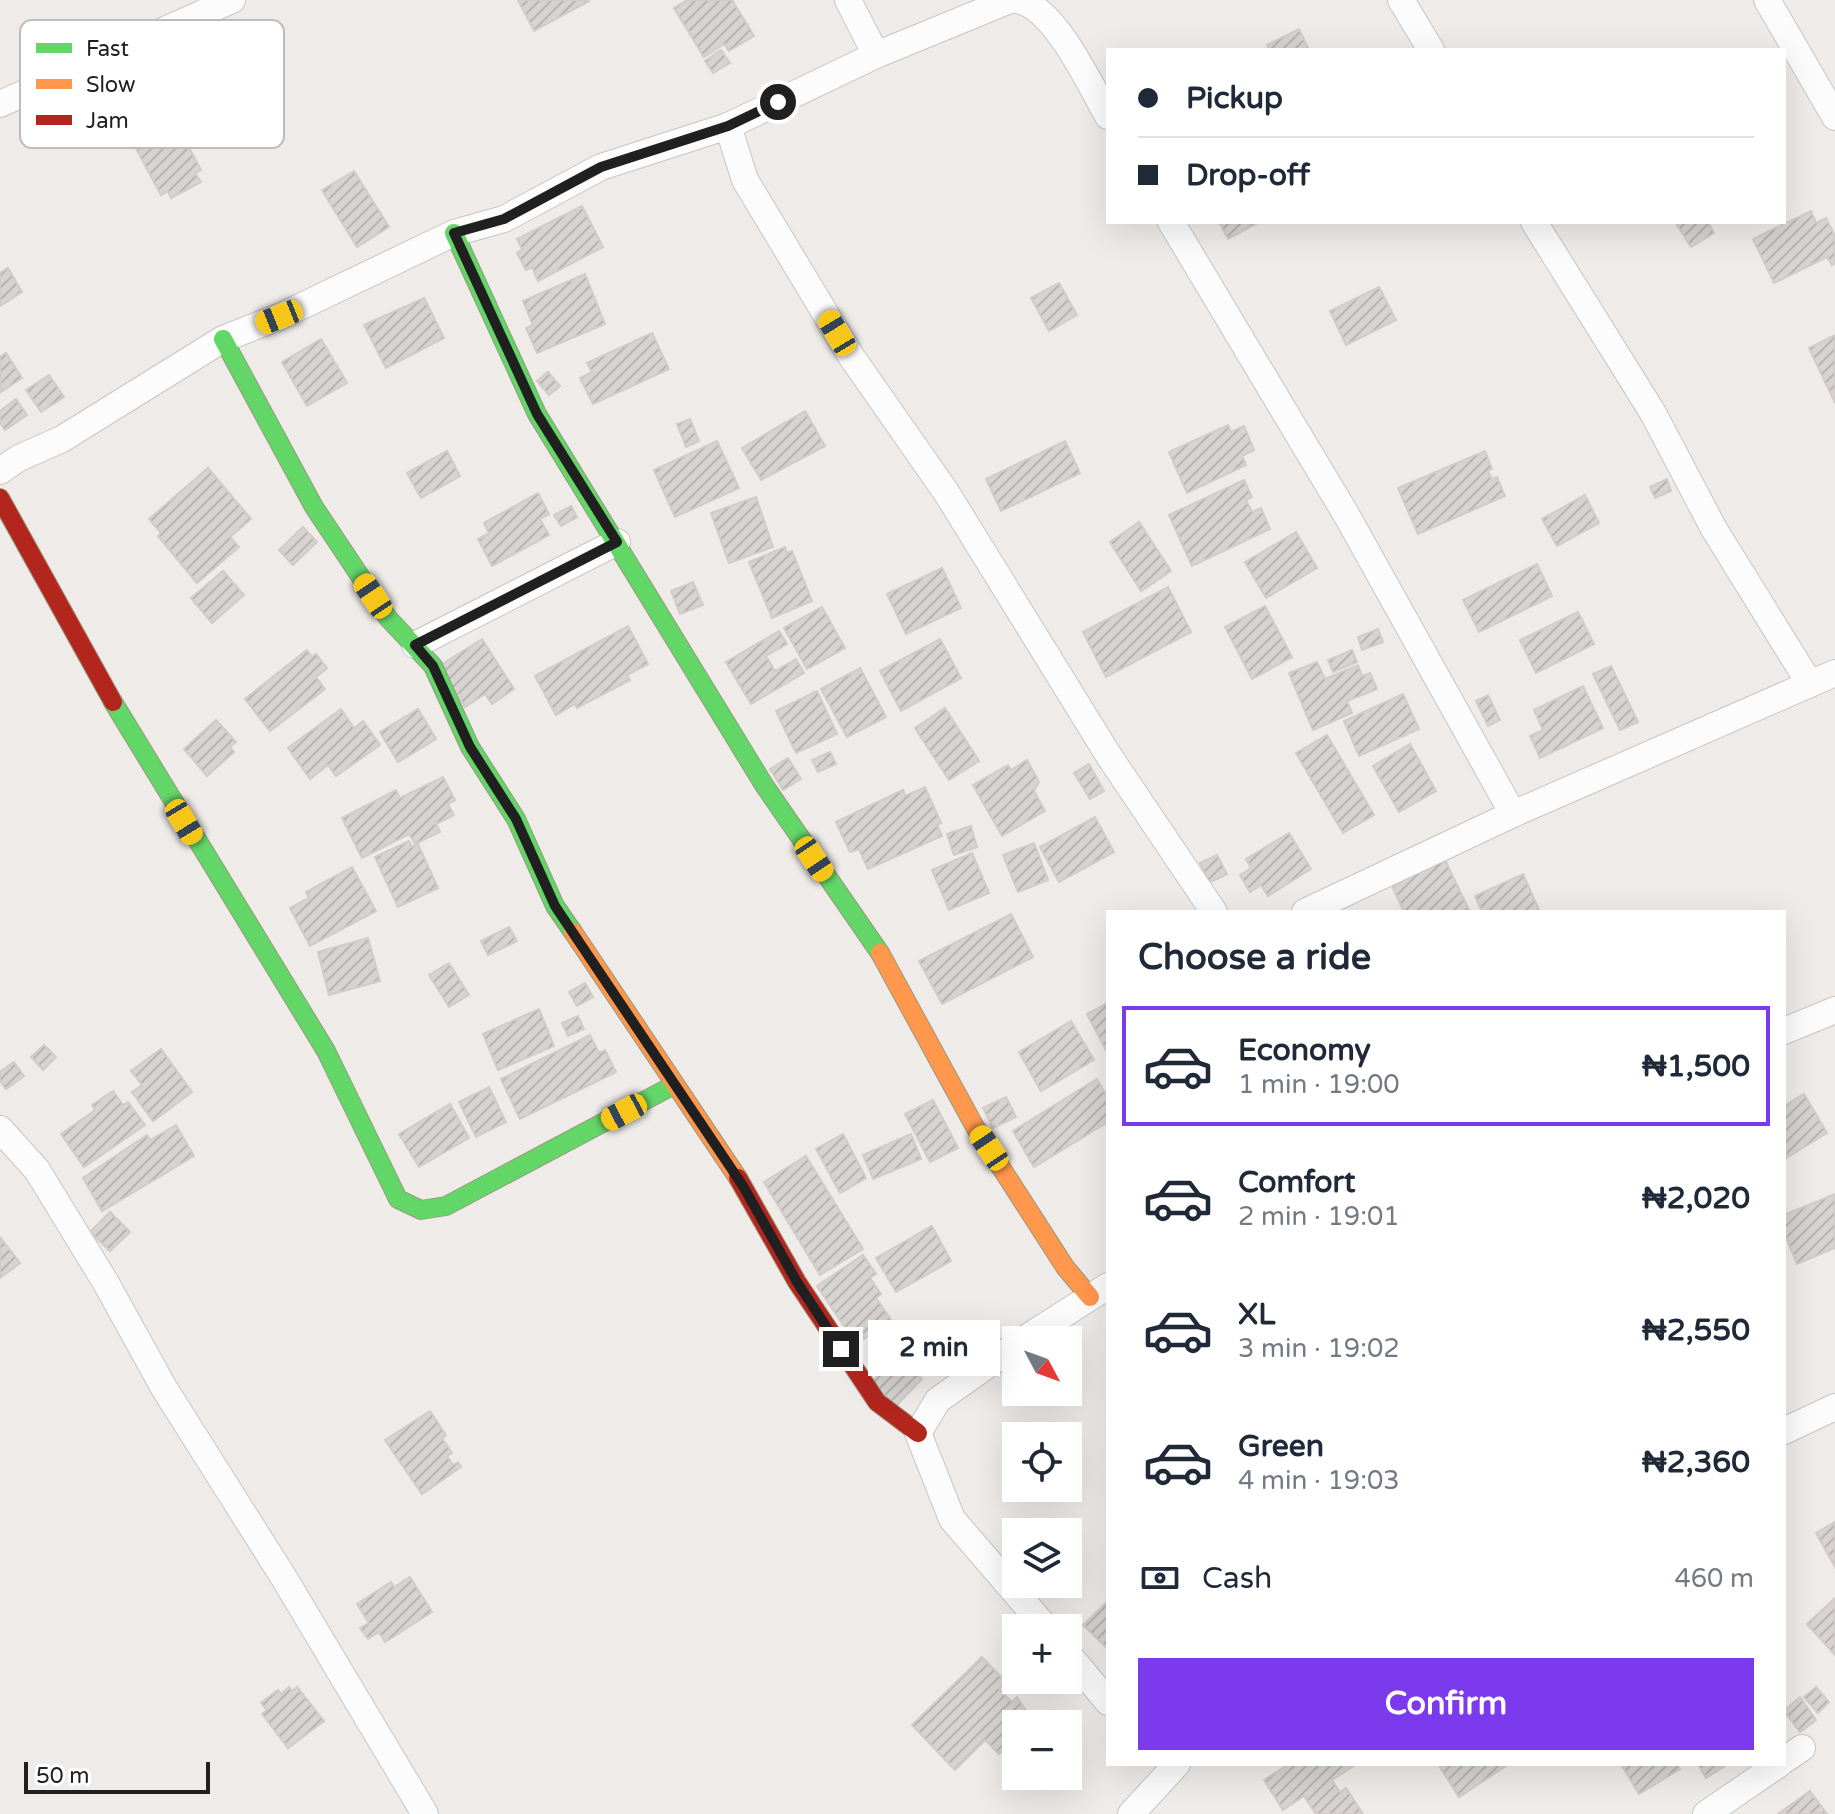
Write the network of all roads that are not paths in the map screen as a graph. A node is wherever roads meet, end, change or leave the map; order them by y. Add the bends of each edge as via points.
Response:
1 (232, 0) edge
2 (848, 0) edge
3 (1010, 0) edge
4 (1017, 0) edge
5 (1401, 0) edge
6 (1767, 0) edge
7 (187, 20) edge
8 (1430, 48) edge
9 (876, 55) junction
10 (20, 95) edge
11 (0, 104) edge
12 (1106, 113) edge
13 (1835, 117) edge
14 (728, 126) junction
15 (1172, 224) edge
16 (1535, 224) edge
17 (454, 233) junction
18 (223, 339) junction
19 (0, 471) edge
20 (0, 498) edge
21 (617, 542) junction
22 (415, 645) junction
23 (1835, 673) edge
24 (1810, 684) junction
25 (1513, 814) junction
26 (1213, 910) edge
27 (1309, 910) edge
28 (1835, 1010) edge
29 (1786, 1030) edge
30 (674, 1085) junction
31 (0, 1129) edge
32 (1099, 1291) edge
33 (1045, 1326) edge
34 (1002, 1355) edge
35 (1835, 1407) edge
36 (1786, 1430) edge
37 (918, 1433) junction
38 (1034, 1614) edge
39 (1082, 1671) edge
40 (1106, 1700) edge
41 (1776, 1766) edge
42 (1169, 1767) edge
43 (425, 1814) edge
44 (1131, 1814) edge
45 (1706, 1814) edge

1 - 7 street
2 - 9 street
3 - 9 street
4 - 12 street via 1028,2 1057,30
5 - 8 street
6 - 13 street
9 - 14 street
10 - 11 street
14 - 17 street via 601,167 504,219
14 - 26 street via 745,180 851,356 946,492 1109,756
15 - 25 street via 1347,516
16 - 24 street via 1653,413 1714,529
17 - 18 street
17 - 21 street via 537,414
18 - 19 street via 62,439
18 - 22 street via 314,507 388,618
20 - 30 street via 161,782 326,1051 398,1199 421,1210 446,1206
21 - 22 street
21 - 32 street via 764,785 890,968 975,1127 1065,1267
22 - 30 street via 433,666 470,747 516,819 555,906
23 - 24 street
24 - 25 street
25 - 27 street
28 - 29 street
30 - 37 street via 877,1402
31 - 43 street via 37,1170
32 - 33 street
34 - 37 street via 938,1400
35 - 36 street
37 - 38 street via 952,1519
39 - 40 street
41 - 45 street
42 - 44 street

